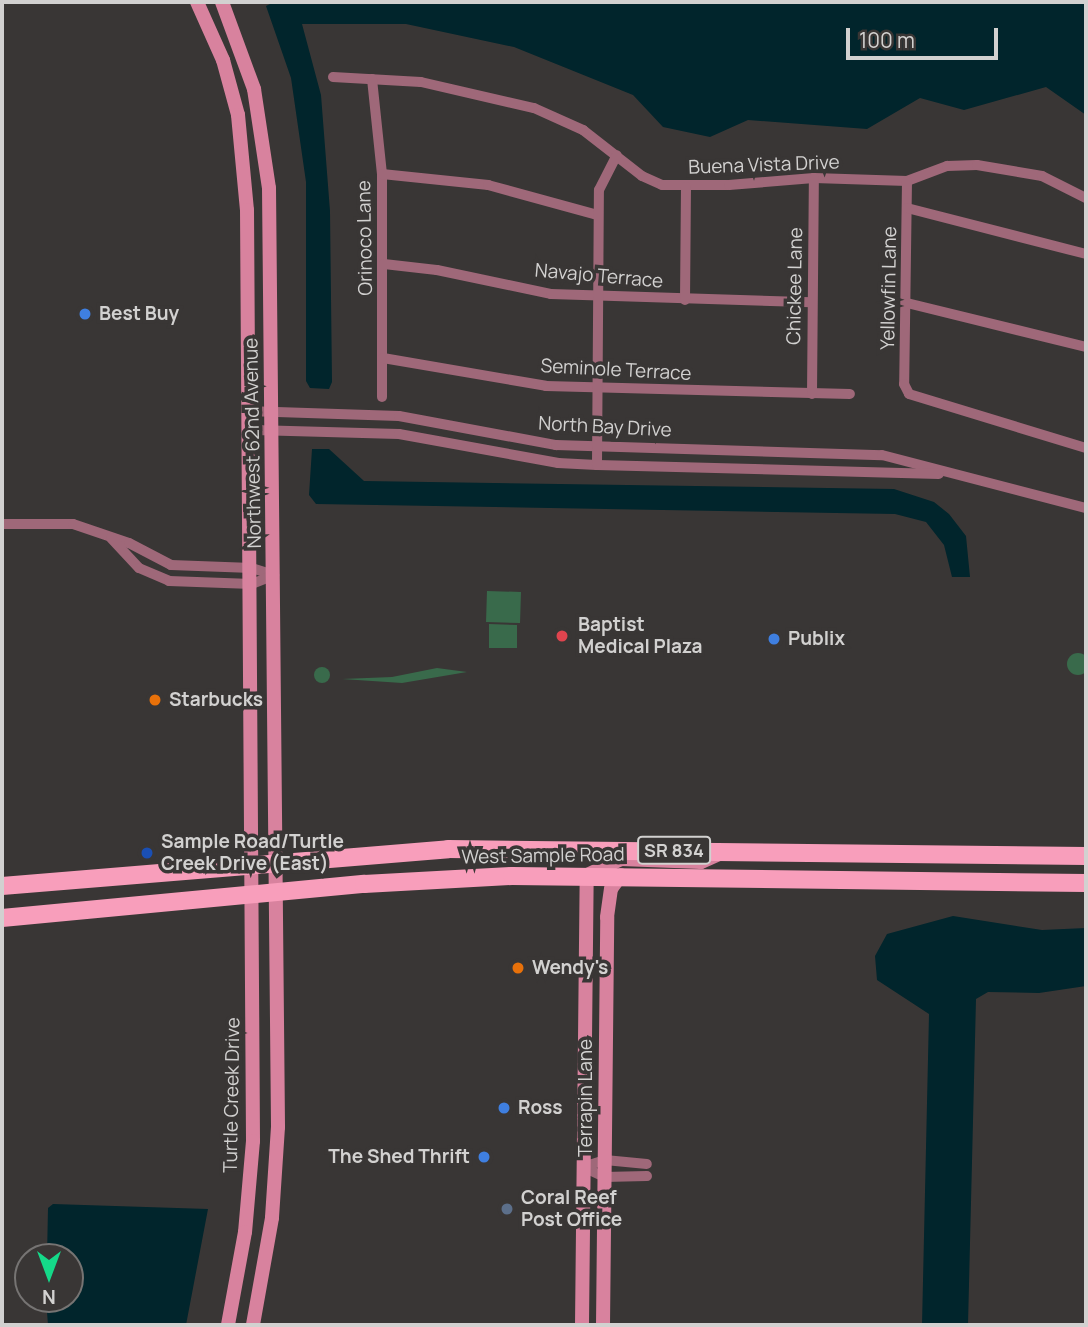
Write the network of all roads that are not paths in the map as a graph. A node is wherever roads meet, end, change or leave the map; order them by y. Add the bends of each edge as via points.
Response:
1 (197, 2) edge
2 (223, 2) edge
3 (333, 77) dead end
4 (372, 79) junction
5 (617, 155) junction
6 (382, 174) junction
7 (814, 178) junction
8 (908, 181) junction
9 (686, 187) junction
10 (1086, 198) edge
11 (908, 208) junction
12 (598, 215) junction
13 (1086, 254) edge
14 (384, 264) junction
15 (599, 298) junction
16 (685, 300) junction
17 (812, 302) junction
18 (907, 303) junction
19 (1086, 348) edge
20 (383, 358) junction
21 (597, 389) junction
22 (812, 394) junction
23 (850, 394) dead end
24 (382, 397) dead end
25 (249, 411) junction
26 (271, 411) junction
27 (419, 419) junction
28 (250, 429) junction
29 (271, 430) junction
30 (417, 437) junction
31 (596, 446) junction
32 (1086, 449) edge
33 (597, 465) junction
34 (959, 475) junction
35 (1086, 508) edge
36 (2, 524) edge
37 (111, 538) junction
38 (251, 568) junction
39 (274, 575) junction
40 (251, 584) junction
41 (725, 851) junction
42 (929, 854) junction
43 (1086, 856) edge
44 (275, 862) junction
45 (250, 864) junction
46 (587, 875) junction
47 (621, 875) junction
48 (895, 880) junction
49 (1086, 883) edge
50 (2, 886) edge
51 (276, 892) junction
52 (251, 894) junction
53 (2, 918) edge
54 (605, 1160) junction
55 (583, 1167) junction
56 (275, 1176) junction
57 (251, 1177) junction
58 (604, 1177) junction
59 (228, 1325) edge
60 (253, 1325) edge
61 (582, 1325) edge
62 (603, 1325) edge

1 - 25 street, Northwest 62nd Avenue via 223,60 242,139
2 - 26 street, Northwest 62nd Avenue via 248,67 267,160
3 - 4 street, Buena Vista Drive
4 - 5 street, Buena Vista Drive via 421,82 534,108 583,130
4 - 6 street, Orinoco Lane
5 - 9 street, Buena Vista Drive via 642,176 662,185
5 - 12 street via 599,190
6 - 12 street via 488,185
6 - 14 street, Orinoco Lane
7 - 8 street, Buena Vista Drive
7 - 9 street, Buena Vista Drive
7 - 17 street, Chickee Lane
8 - 10 street, Buena Vista Drive via 947,166 1011,168 1042,176
8 - 11 street, Yellowfin Lane
9 - 16 street
11 - 13 street
11 - 18 street, Yellowfin Lane
12 - 15 street
14 - 15 street, Navajo Terrace
14 - 20 street, Orinoco Lane
15 - 16 street, Navajo Terrace
15 - 21 street
16 - 17 street, Navajo Terrace
17 - 22 street, Chickee Lane
18 - 19 street
18 - 32 street, Yellowfin Lane via 904,384 909,394
20 - 21 street, Seminole Terrace via 546,386
20 - 24 street, Orinoco Lane
21 - 22 street, Seminole Terrace
21 - 31 street
22 - 23 street, Seminole Terrace
25 - 26 street, North Bay Drive
25 - 28 street, Northwest 62nd Avenue
26 - 27 street, North Bay Drive via 338,411
26 - 29 street, Northwest 62nd Avenue
27 - 30 street
27 - 31 street, North Bay Drive via 515,439
28 - 29 street, North Bay Drive
28 - 38 street, Northwest 62nd Avenue
29 - 30 street, North Bay Drive via 340,429
29 - 39 street, Northwest 62nd Avenue
30 - 33 street, North Bay Drive via 558,463
31 - 33 street
31 - 34 street, North Bay Drive via 837,451 882,455
33 - 34 street, North Bay Drive
34 - 35 street, North Bay Drive
36 - 37 street via 73,524
37 - 38 street via 171,565
37 - 40 street via 139,568 156,577 184,583
38 - 39 street
38 - 40 street, Northwest 62nd Avenue
39 - 40 street
39 - 44 street, Northwest 62nd Avenue
40 - 45 street, Northwest 62nd Avenue
41 - 42 main road, West Sample Road / SR 834
41 - 44 main road, West Sample Road / SR 834 via 460,849
41 - 46 street via 701,862 621,859
42 - 43 main road, West Sample Road / SR 834
42 - 48 main road
44 - 45 main road, West Sample Road / SR 834
44 - 51 street, Northwest 62nd Avenue
45 - 50 main road, West Sample Road / SR 834
45 - 52 street, Turtle Creek Drive
46 - 47 main road, West Sample Road / SR 834
46 - 51 main road, West Sample Road / SR 834 via 439,879
46 - 55 street, Terrapin Lane
47 - 48 main road, West Sample Road / SR 834
47 - 54 street, Terrapin Lane via 608,899
48 - 49 main road, West Sample Road / SR 834
51 - 52 main road, West Sample Road / SR 834
51 - 56 street
52 - 53 main road, West Sample Road / SR 834
52 - 57 street, Turtle Creek Drive
54 - 55 street
54 - 58 street, Terrapin Lane
54 - 58 street via 647,1170
55 - 58 street
55 - 61 street, Terrapin Lane
56 - 57 street
56 - 60 street
57 - 59 street, Turtle Creek Drive
58 - 62 street, Terrapin Lane

